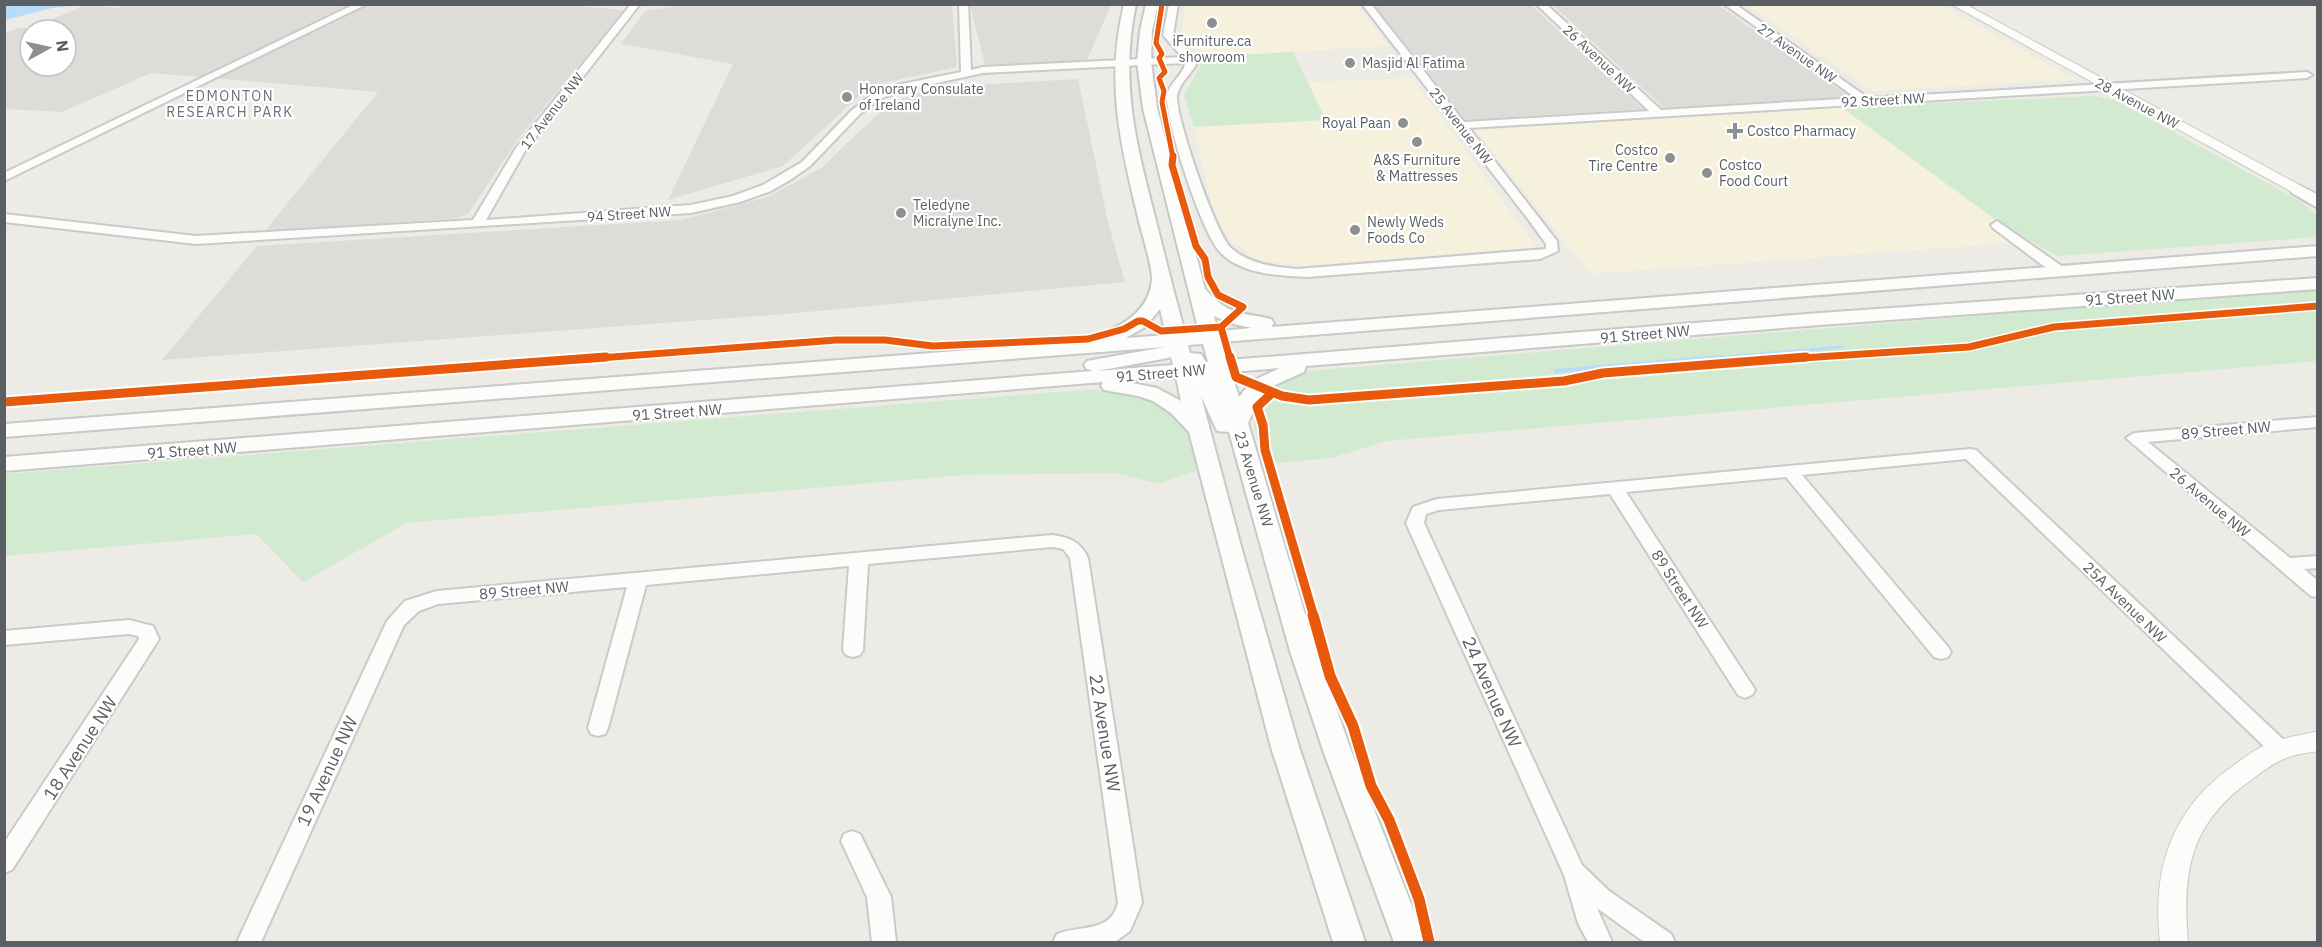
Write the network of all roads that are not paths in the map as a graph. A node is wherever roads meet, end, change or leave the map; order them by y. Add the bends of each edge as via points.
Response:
1 (363, 4) edge
2 (636, 4) edge
3 (963, 4) edge
4 (1152, 4) edge
5 (1174, 4) edge
6 (1366, 4) edge
7 (1540, 4) edge
8 (1728, 4) edge
9 (1956, 4) edge
10 (1129, 6) edge
11 (1190, 62) junction
12 (1131, 65) junction
13 (966, 75) junction
14 (2307, 75) dead end
15 (2107, 87) junction
16 (1866, 101) junction
17 (1658, 114) junction
18 (1460, 125) junction
19 (4, 178) edge
20 (2298, 190) joint
21 (2318, 201) edge
22 (4, 218) edge
23 (477, 224) junction
24 (1992, 226) dead end
25 (1149, 228) junction
26 (2316, 250) edge
27 (2056, 273) junction
28 (1161, 279) junction
29 (2317, 280) edge
30 (1196, 289) junction
31 (2197, 292) junction
32 (1483, 315) junction
33 (1820, 319) junction
34 (1362, 324) junction
35 (1060, 348) junction
36 (1198, 353) junction
37 (1327, 359) junction
38 (1061, 381) junction
39 (899, 394) junction
40 (2318, 422) edge
41 (1237, 423) junction
42 (4, 431) edge
43 (1200, 432) junction
44 (2134, 438) joint
45 (4, 464) edge
46 (1790, 471) junction
47 (1615, 488) junction
48 (1269, 529) junction
49 (1069, 544) joint
50 (859, 558) junction
51 (2318, 562) edge
52 (2285, 565) junction
53 (638, 579) junction
54 (2318, 591) edge
55 (412, 606) joint
56 (4, 638) edge
57 (853, 650) dead end
58 (1941, 652) dead end
59 (1745, 690) dead end
60 (598, 728) dead end
61 (2318, 741) edge
62 (2280, 750) junction
63 (852, 841) dead end
64 (4, 863) edge
65 (1574, 872) junction
66 (2172, 929) edge
67 (249, 942) edge
68 (884, 942) edge
69 (1065, 942) edge
70 (1349, 942) edge
71 (1410, 942) edge
72 (1600, 942) edge
73 (1663, 942) edge

1 - 19 street
2 - 23 street, 17 Avenue NW via 520,150
3 - 13 street
4 - 12 main road, 23 Avenue NW via 1146,31
5 - 11 street via 1168,34
6 - 18 street, 25 Avenue NW
7 - 17 street, 26 Avenue NW
8 - 16 street, 27 Avenue NW
9 - 15 street, 28 Avenue NW
10 - 12 main road
11 - 12 street
11 - 18 street, 25 Avenue NW via 1174,89 1172,101 1206,212 1219,245 1235,257 1261,267 1307,273 1540,255 1553,249
12 - 13 street, 94 Street NW
12 - 25 main road, 23 Avenue NW via 1121,106
12 - 30 main road, 23 Avenue NW via 1150,108
13 - 23 street, 94 Street NW via 921,82 875,97 806,164 767,188 736,199 652,213
14 - 15 street, 92 Street NW
15 - 16 street, 92 Street NW
15 - 20 street, 28 Avenue NW
16 - 17 street, 92 Street NW
17 - 18 street, 92 Street NW
20 - 21 main road
22 - 23 street, 94 Street NW via 173,238 252,238
24 - 27 street
25 - 28 main road, 23 Avenue NW
25 - 36 main road
26 - 27 main road, 91 Street NW
27 - 31 main road via 2121,292
27 - 32 main road, 91 Street NW
27 - 33 main road via 2035,286
28 - 35 main road via 1156,303 1133,329 1104,340
28 - 36 main road, 23 Avenue NW
29 - 31 main road, 91 Street NW
30 - 34 main road via 1208,305 1222,314 1257,323
30 - 36 main road, 23 Avenue NW
31 - 33 main road, 91 Street NW
32 - 34 main road, 91 Street NW
32 - 36 main road
33 - 37 main road, 91 Street NW
34 - 36 main road, 91 Street NW
35 - 36 main road, 91 Street NW
35 - 42 main road, 91 Street NW
36 - 37 main road, 91 Street NW
36 - 38 main road, 91 Street NW
36 - 39 main road
36 - 41 main road, 23 Avenue NW
36 - 43 main road, 23 Avenue NW
36 - 48 main road
37 - 41 main road via 1259,385
38 - 39 main road, 91 Street NW
38 - 43 main road via 1127,387 1159,395 1175,404
39 - 45 main road, 91 Street NW
40 - 44 street, 89 Street NW
41 - 48 main road, 23 Avenue NW
43 - 70 main road, 23 Avenue NW via 1256,653
44 - 52 street, 26 Avenue NW
46 - 47 street
46 - 58 street
46 - 62 street, 25A Avenue NW via 1970,454
47 - 59 street, 89 Street NW
47 - 65 street, 24 Avenue NW via 1437,505 1419,511 1415,524
48 - 71 main road, 23 Avenue NW via 1303,651
49 - 50 street, 89 Street NW via 1043,541
49 - 69 street, 22 Avenue NW via 1079,558 1130,896 1123,924 1102,937
50 - 53 street, 89 Street NW
50 - 57 street
51 - 52 street
52 - 54 street, 26 Avenue NW
53 - 55 street, 89 Street NW via 436,598
53 - 60 street
55 - 67 street, 19 Avenue NW via 396,621
56 - 64 street, 18 Avenue NW via 117,627 147,631 148,639
61 - 62 street
62 - 66 street via 2228,780 2194,817 2175,862
63 - 68 street via 879,897
65 - 72 street, 24 Avenue NW
65 - 73 street, 24 Avenue NW via 1600,898

